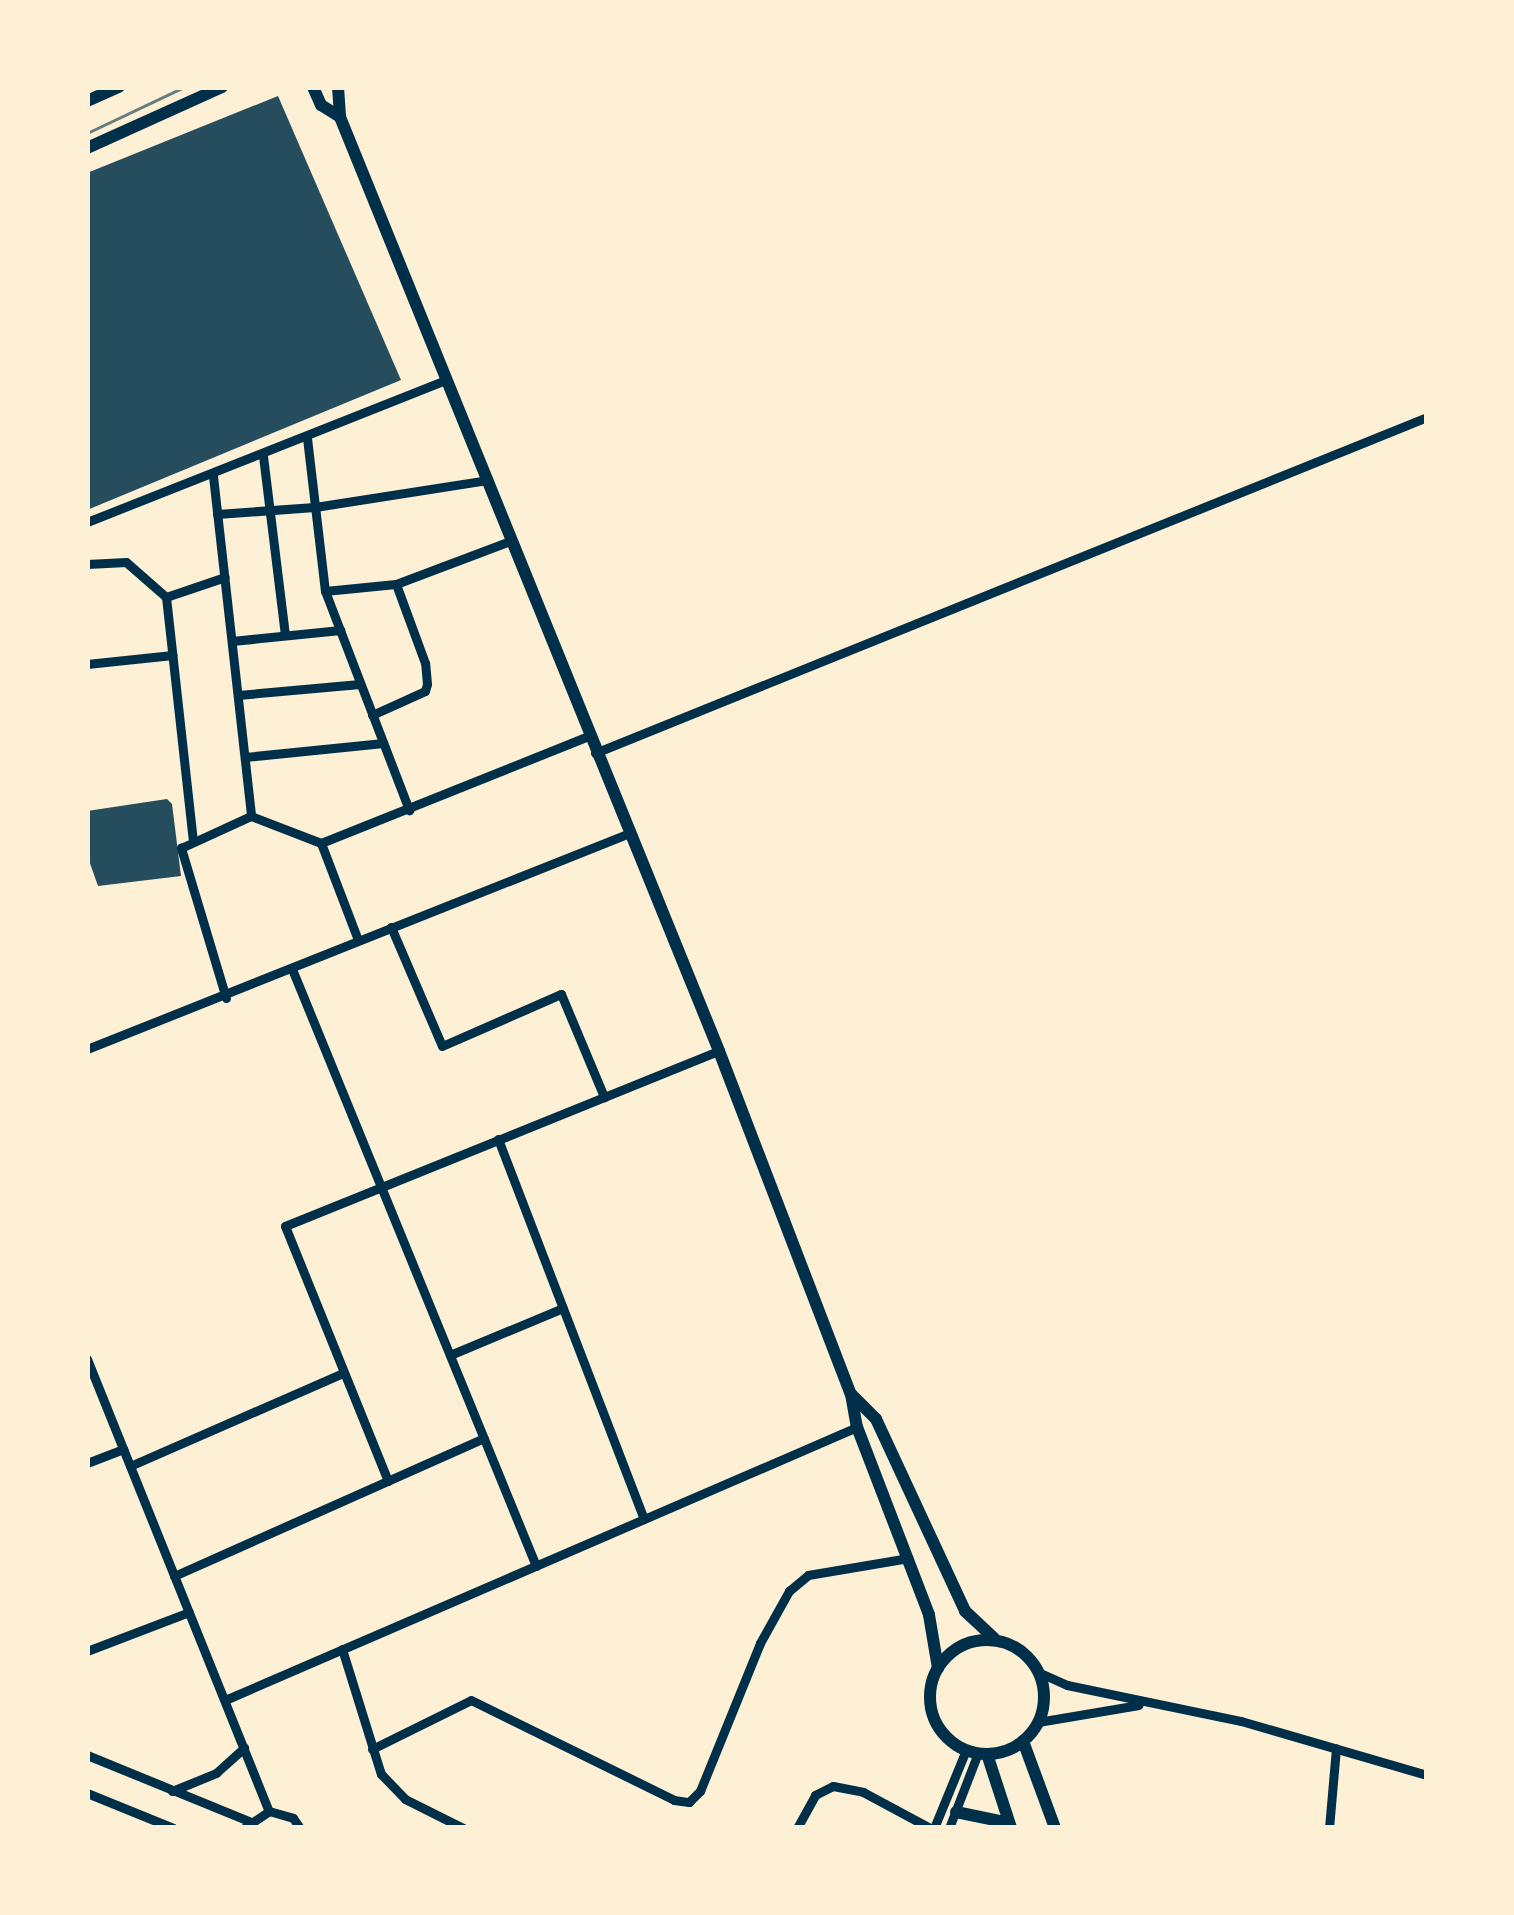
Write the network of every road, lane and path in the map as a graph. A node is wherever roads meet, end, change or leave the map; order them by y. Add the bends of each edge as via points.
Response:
1 (118, 87) edge
2 (222, 87) edge
3 (313, 87) edge
4 (338, 87) edge
5 (87, 101) edge
6 (340, 117) junction
7 (87, 148) edge
8 (446, 380) junction
9 (1427, 417) edge
10 (307, 438) junction
11 (263, 456) junction
12 (213, 476) junction
13 (487, 480) junction
14 (315, 507) junction
15 (270, 511) junction
16 (217, 514) junction
17 (87, 522) edge
18 (510, 541) junction
19 (87, 564) edge
20 (225, 577) junction
21 (395, 584) junction
22 (325, 591) junction
23 (166, 597) junction
24 (340, 630) junction
25 (285, 635) junction
26 (232, 641) junction
27 (173, 655) junction
28 (87, 664) edge
29 (360, 684) junction
30 (238, 695) junction
31 (372, 715) junction
32 (588, 736) junction
33 (383, 743) junction
34 (595, 753) junction
35 (245, 757) junction
36 (409, 810) junction
37 (251, 816) junction
38 (627, 834) junction
39 (193, 842) junction
40 (321, 843) junction
41 (391, 927) junction
42 (358, 940) junction
43 (292, 969) junction
44 (226, 998) junction
45 (87, 1049) edge
46 (718, 1051) junction
47 (604, 1097) junction
48 (498, 1139) junction
49 (382, 1186) junction
50 (563, 1308) junction
51 (450, 1355) junction
52 (87, 1360) edge
53 (343, 1373) junction
54 (851, 1394) junction
55 (857, 1427) junction
56 (484, 1438) junction
57 (123, 1449) junction
58 (87, 1463) edge
59 (130, 1466) junction
60 (388, 1481) junction
61 (644, 1519) junction
62 (910, 1558) junction
63 (536, 1565) junction
64 (174, 1576) junction
65 (189, 1612) junction
66 (1010, 1644) junction
67 (342, 1649) junction
68 (87, 1651) edge
69 (938, 1668) junction
70 (1038, 1672) junction
71 (225, 1700) junction
72 (1146, 1704) junction
73 (1038, 1722) junction
74 (1023, 1741) junction
75 (244, 1748) junction
76 (1336, 1748) junction
77 (372, 1749) junction
78 (977, 1752) junction
79 (87, 1755) edge
80 (1427, 1775) edge
81 (170, 1792) junction
82 (88, 1796) edge
83 (269, 1811) junction
84 (956, 1812) junction
85 (247, 1824) edge
86 (1010, 1826) edge
87 (173, 1828) edge
88 (300, 1828) edge
89 (463, 1828) edge
90 (797, 1828) edge
91 (932, 1828) edge
92 (949, 1828) edge
93 (1055, 1828) edge
94 (1329, 1828) edge

1 - 5 street
2 - 7 street
3 - 6 street via 321,105
4 - 6 street
6 - 8 street
8 - 10 street
8 - 13 street
9 - 34 street
10 - 11 street
10 - 14 street
11 - 12 street
11 - 15 street
12 - 16 street
12 - 17 street
13 - 14 street
13 - 18 street
14 - 15 street
14 - 22 street
15 - 16 street
15 - 25 street
16 - 20 street
18 - 21 street
18 - 32 street
19 - 23 street via 126,562
20 - 23 street
20 - 26 street
21 - 22 street
21 - 31 street via 428,684
22 - 24 street
23 - 27 street
24 - 25 street
24 - 29 street
25 - 26 street
26 - 30 street
27 - 28 street
27 - 39 street
29 - 30 street
29 - 31 street
30 - 35 street
31 - 33 street
32 - 34 street
32 - 36 street
33 - 35 street
33 - 36 street
34 - 38 street
35 - 37 street
36 - 40 street
37 - 39 street
37 - 40 street
38 - 41 street
38 - 46 street
39 - 44 street via 181,848
40 - 42 street
41 - 42 street
41 - 47 street via 442,1046 561,994
42 - 43 street
43 - 44 street
43 - 49 street
44 - 45 street
46 - 47 street
46 - 54 street
47 - 48 street
48 - 49 street
48 - 50 street
49 - 51 street
49 - 53 street via 285,1226
50 - 51 street
50 - 61 street
51 - 56 street
52 - 57 street
53 - 59 street
53 - 60 street
54 - 55 street
54 - 66 street via 876,1419 965,1611
55 - 61 street
55 - 62 street
56 - 60 street
56 - 63 street
57 - 58 street
57 - 59 street
59 - 64 street
60 - 64 street
61 - 63 street
62 - 69 street
62 - 77 street via 808,1575 789,1591 689,1802 471,1700
63 - 67 street
64 - 65 street
65 - 68 street
65 - 71 street
66 - 69 street via 977,1640
66 - 70 street
67 - 71 street
67 - 77 street
69 - 78 street via 933,1715 952,1742
70 - 72 street
70 - 73 street
71 - 75 street
72 - 73 street
72 - 76 street
73 - 74 street
74 - 78 street
74 - 93 street
75 - 81 street via 216,1773
75 - 83 street
76 - 80 street
76 - 94 street
77 - 89 street via 381,1774 405,1799
78 - 84 street
78 - 86 street
78 - 91 street
79 - 81 street
81 - 85 street
82 - 87 street
83 - 85 street
83 - 88 street
84 - 86 street
84 - 92 street
90 - 91 street via 815,1796 832,1786 863,1792

